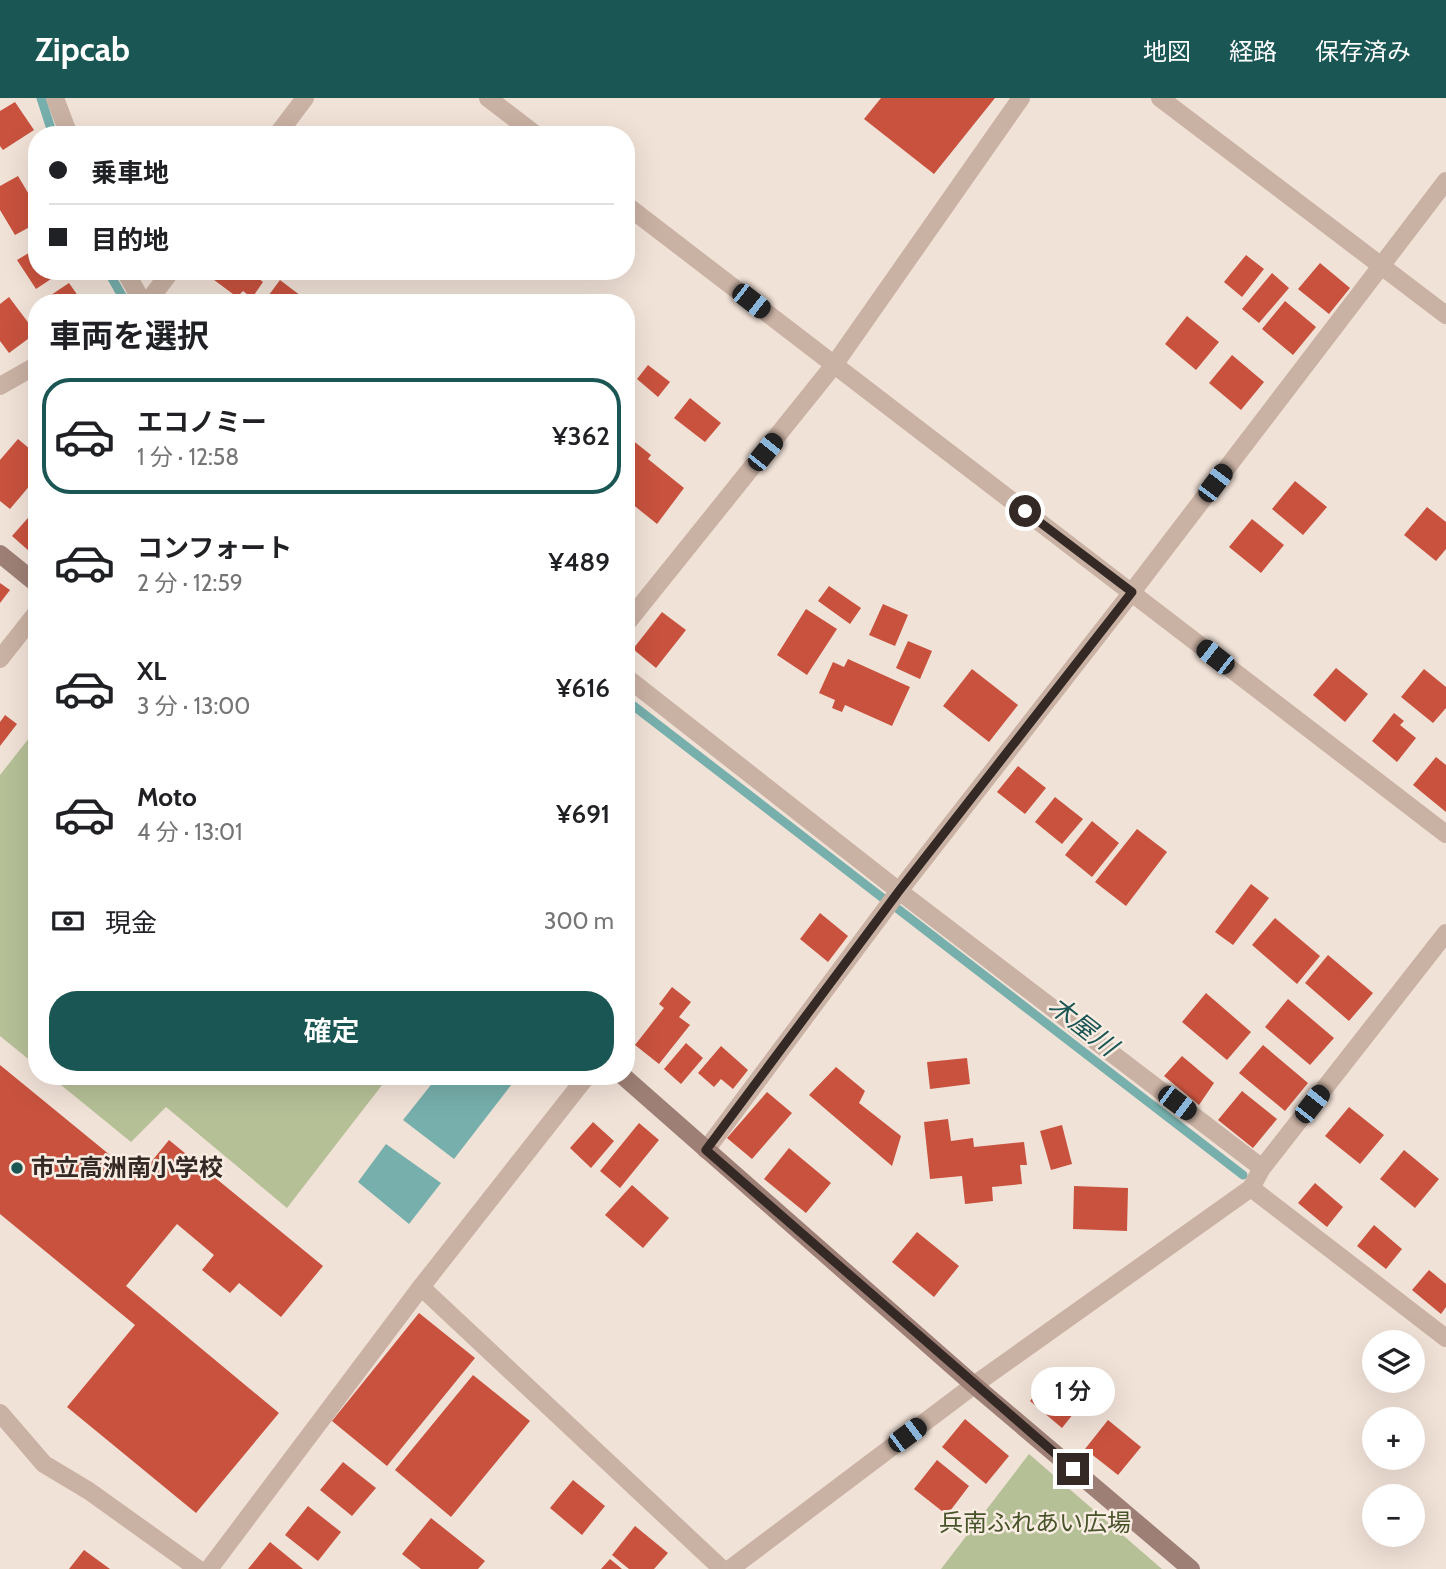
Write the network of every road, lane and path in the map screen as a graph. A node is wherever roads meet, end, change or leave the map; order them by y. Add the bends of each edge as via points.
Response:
1 (55, 98) edge
2 (305, 98) edge
3 (488, 98) edge
4 (1021, 98) edge
5 (1160, 98) edge
6 (66, 126) edge
7 (284, 126) edge
8 (524, 126) edge
9 (1446, 181) edge
10 (635, 212) edge
11 (1381, 266) junction
12 (164, 280) edge
13 (152, 294) edge
14 (1446, 315) edge
15 (834, 365) junction
16 (28, 370) edge
17 (0, 386) edge
18 (0, 554) edge
19 (28, 577) edge
20 (1132, 592) junction
21 (635, 613) edge
22 (28, 623) edge
23 (0, 659) edge
24 (635, 684) edge
25 (1446, 834) edge
26 (899, 891) junction
27 (1446, 933) edge
28 (580, 1085) edge
29 (632, 1085) edge
30 (706, 1150) junction
31 (1262, 1168) junction
32 (1251, 1188) junction
33 (421, 1287) junction
34 (1446, 1338) edge
35 (974, 1385) junction
36 (0, 1413) edge
37 (198, 1569) edge
38 (209, 1569) edge
39 (722, 1569) edge
40 (730, 1569) edge
41 (1191, 1569) edge

1 - 6 street
2 - 7 street
3 - 8 street
4 - 15 street
5 - 11 street
9 - 11 street
10 - 15 street
11 - 14 street
11 - 20 street
12 - 13 street
15 - 20 street
15 - 21 street
16 - 17 street
18 - 19 street
20 - 25 street
20 - 26 street
22 - 23 street
24 - 26 street
26 - 30 street
26 - 31 street
27 - 31 street
28 - 33 street
29 - 30 street
30 - 35 street
31 - 32 street
32 - 34 street
32 - 35 street
33 - 38 street
33 - 39 street
35 - 40 street
35 - 41 street
36 - 37 street via 44,1464

